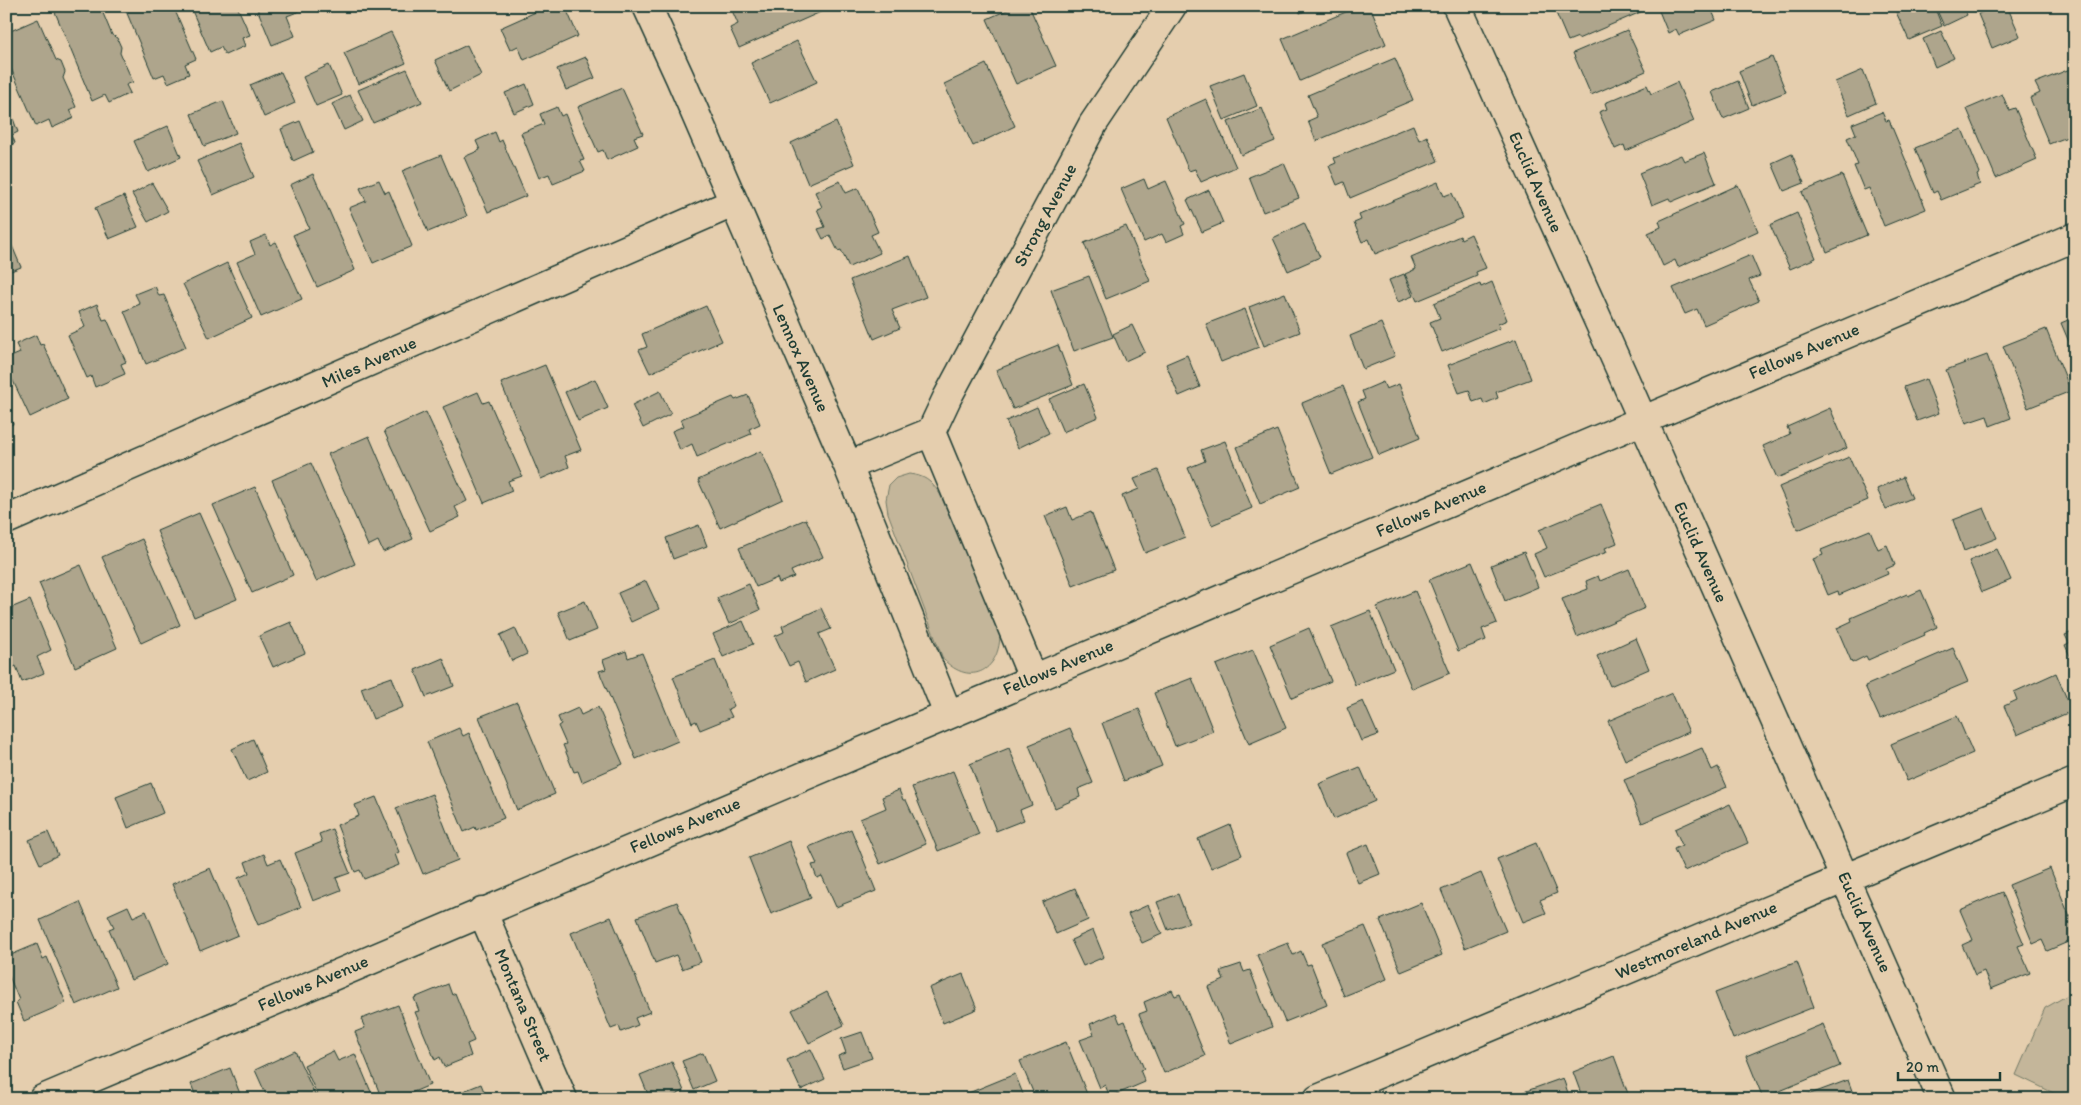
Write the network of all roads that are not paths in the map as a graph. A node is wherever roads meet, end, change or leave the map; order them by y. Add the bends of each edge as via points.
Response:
1 (647, 6) edge
2 (1172, 6) edge
3 (1456, 6) edge
4 (733, 203) junction
5 (2075, 237) edge
6 (1642, 420) junction
7 (931, 432) junction
8 (848, 466) junction
9 (6, 520) edge
10 (1033, 678) junction
11 (948, 714) junction
12 (2075, 782) edge
13 (1846, 878) junction
14 (482, 911) junction
15 (42, 1099) edge
16 (563, 1099) edge
17 (1318, 1099) edge
18 (1942, 1099) edge

1 - 4 street, Lennox Avenue
2 - 7 street, Strong Avenue via 1093,124
3 - 6 street, Euclid Avenue
4 - 8 street, Lennox Avenue
4 - 9 street, Miles Avenue
5 - 6 street, Fellows Avenue
6 - 10 street, Fellows Avenue
6 - 13 street, Euclid Avenue
7 - 8 street
7 - 10 street
8 - 11 street, Lennox Avenue
10 - 11 street, Fellows Avenue
11 - 14 street, Fellows Avenue
12 - 13 street, Westmoreland Avenue
13 - 17 street, Westmoreland Avenue
13 - 18 street, Euclid Avenue
14 - 15 street, Fellows Avenue
14 - 16 street, Montana Street

